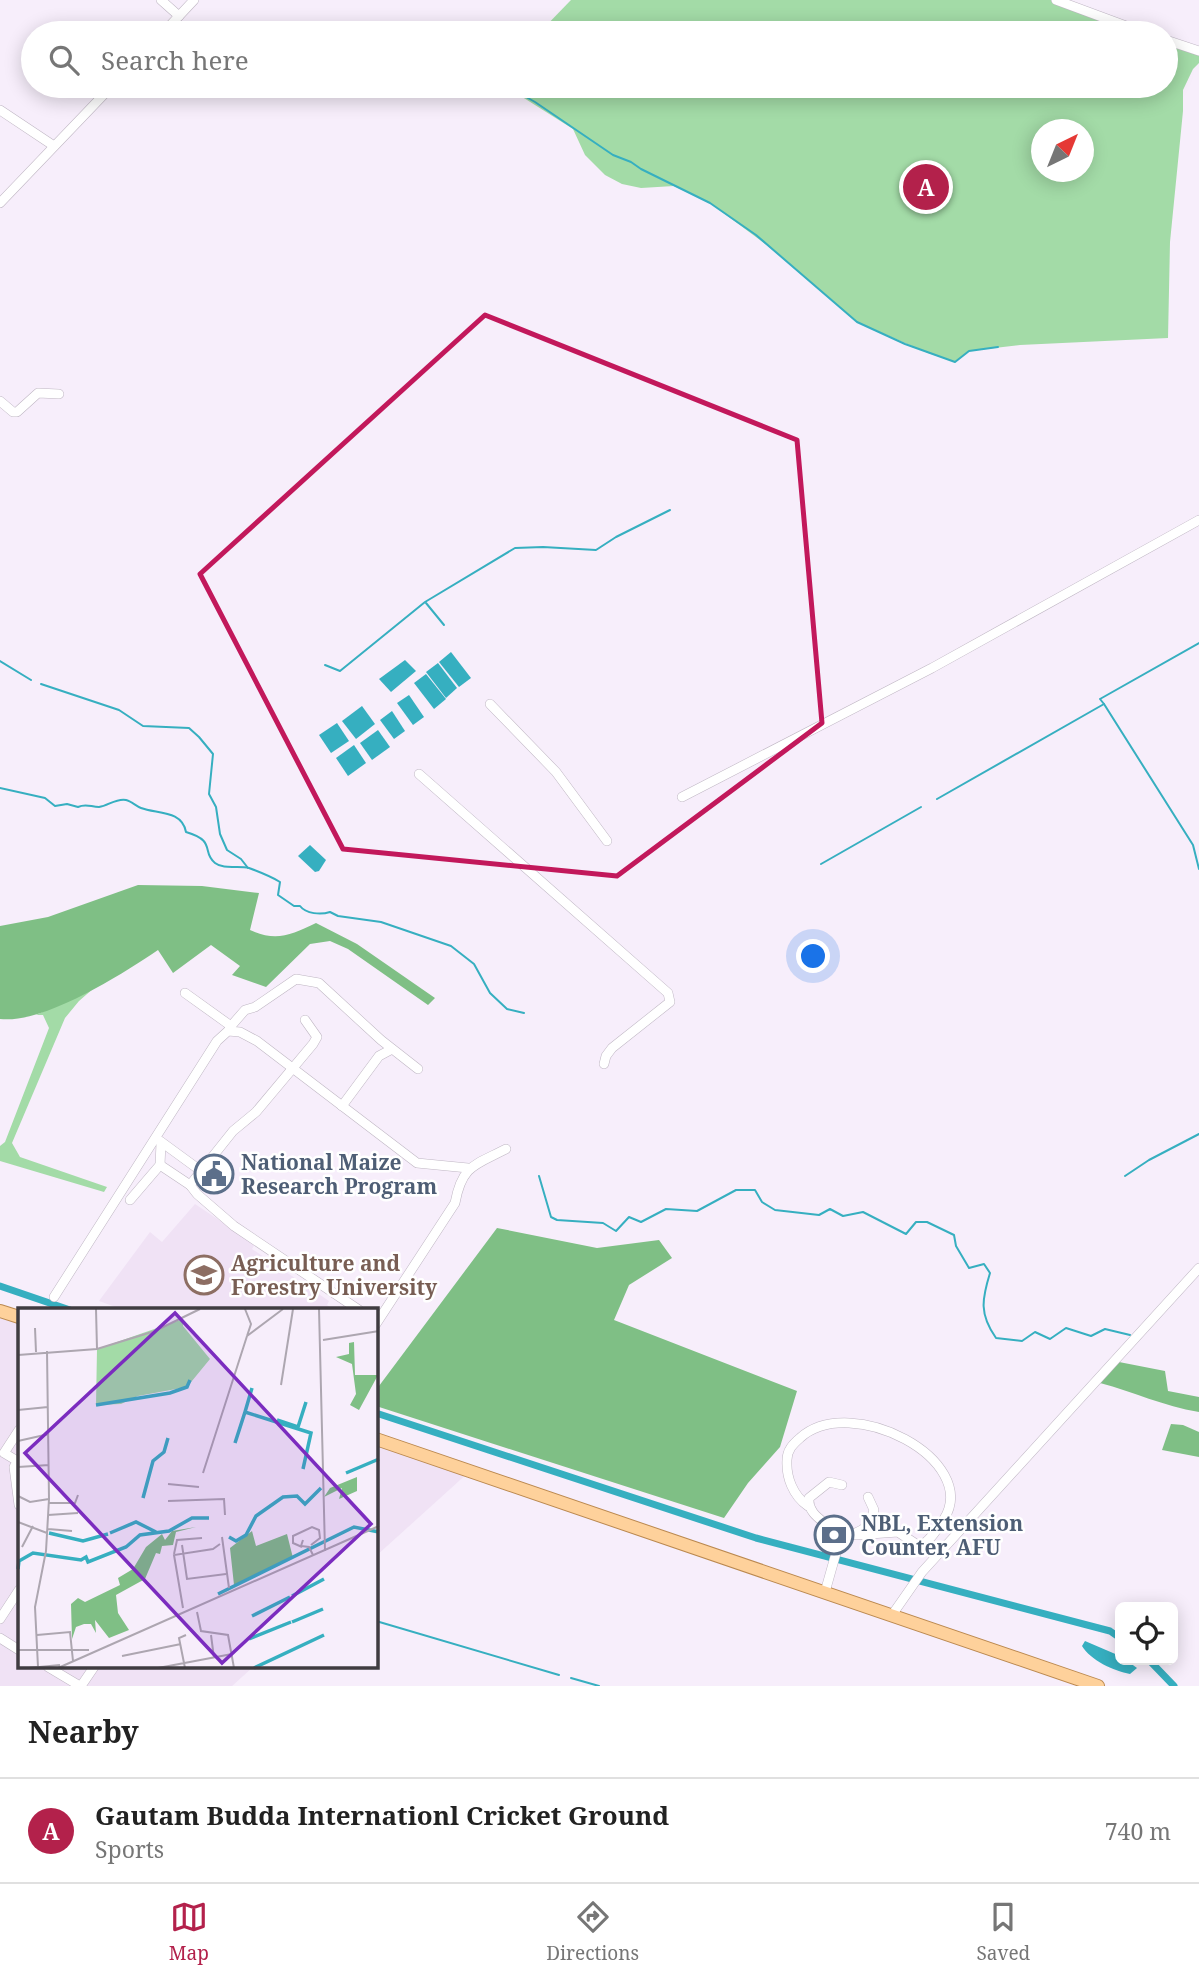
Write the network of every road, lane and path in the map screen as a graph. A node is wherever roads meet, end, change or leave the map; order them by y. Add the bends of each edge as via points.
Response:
1 (161, 0) edge
2 (194, 0) edge
3 (1055, 0) edge
4 (179, 16) junction
5 (174, 21) edge
6 (1112, 21) edge
7 (1178, 44) edge
8 (1199, 51) edge
9 (100, 98) edge
10 (0, 110) edge
11 (54, 146) junction
12 (0, 203) edge
13 (59, 394) dead end
14 (0, 401) edge
15 (1199, 520) edge
16 (490, 704) dead end
17 (419, 774) dead end
18 (681, 797) dead end
19 (607, 841) dead end
20 (185, 993) dead end
21 (305, 1020) dead end
22 (230, 1028) junction
23 (392, 1049) junction
24 (604, 1064) dead end
25 (293, 1068) junction
26 (418, 1069) dead end
27 (342, 1106) junction
28 (159, 1140) junction
29 (506, 1149) dead end
30 (160, 1165) junction
31 (467, 1168) junction
32 (201, 1171) junction
33 (190, 1185) junction
34 (130, 1200) dead end
35 (1199, 1268) edge
36 (54, 1297) dead end
37 (356, 1308) edge
38 (0, 1311) edge
39 (18, 1317) edge
40 (378, 1320) edge
41 (18, 1431) edge
42 (378, 1440) edge
43 (2, 1452) edge
44 (18, 1462) edge
45 (842, 1485) dead end
46 (18, 1497) edge
47 (868, 1497) dead end
48 (808, 1506) junction
49 (856, 1535) junction
50 (841, 1539) junction
51 (18, 1592) edge
52 (825, 1592) junction
53 (892, 1615) junction
54 (0, 1619) edge
55 (0, 1638) edge
56 (18, 1649) edge
57 (50, 1668) edge
58 (93, 1668) edge
59 (80, 1686) edge
60 (1098, 1686) edge

1 - 4 street
2 - 4 street
3 - 6 street
4 - 5 street
7 - 8 street
9 - 11 street
10 - 11 street
11 - 12 street
13 - 14 street via 38,393 17,412
15 - 18 street via 932,668
16 - 19 street via 556,772
17 - 24 street via 668,993 670,1002 612,1048
20 - 22 street
21 - 25 street via 317,1037
22 - 23 street via 245,1010 303,979 319,983
22 - 25 street
22 - 28 street via 217,1041
23 - 26 street
23 - 27 street via 379,1056
25 - 27 street
25 - 32 street
27 - 31 street via 417,1163
28 - 30 street
28 - 32 street
28 - 36 street
29 - 31 street
30 - 33 street
30 - 34 street
31 - 40 street via 455,1203
32 - 33 street
33 - 37 street via 234,1226
35 - 53 street via 922,1572
38 - 39 main road
41 - 43 street
42 - 52 main road
43 - 44 street
44 - 46 street via 14,1467
45 - 48 street via 824,1484 808,1497
47 - 49 street via 873,1515
48 - 49 street via 790,1484 787,1454 817,1426 842,1421 878,1427 934,1461 948,1484 952,1504 924,1544 914,1544 898,1532
48 - 50 street
49 - 50 street
50 - 52 street
51 - 54 street
52 - 53 main road
53 - 60 main road
55 - 56 street
57 - 59 street
58 - 59 street

